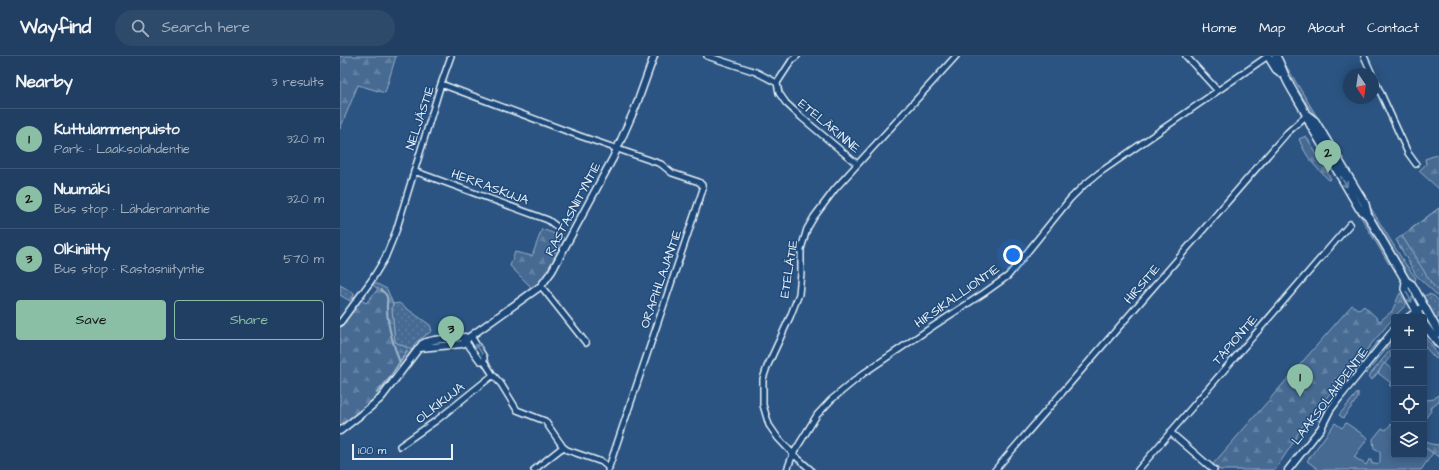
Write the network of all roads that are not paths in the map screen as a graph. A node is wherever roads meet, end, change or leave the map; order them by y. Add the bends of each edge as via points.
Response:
1 (451, 56) edge
2 (654, 56) edge
3 (707, 56) edge
4 (797, 56) edge
5 (956, 56) edge
6 (1186, 56) edge
7 (1268, 56) edge
8 (1276, 56) edge
9 (1364, 56) edge
10 (1369, 68) edge
11 (1285, 77) junction
12 (777, 83) junction
13 (441, 84) junction
14 (1217, 90) junction
15 (1379, 90) edge
16 (1307, 115) junction
17 (617, 149) junction
18 (857, 164) junction
19 (1416, 164) dead end
20 (414, 171) junction
21 (1350, 224) dead end
22 (556, 226) dead end
23 (1406, 282) junction
24 (542, 286) junction
25 (1424, 306) junction
26 (1418, 314) edge
27 (1425, 314) edge
28 (1427, 318) edge
29 (340, 323) edge
30 (1427, 328) edge
31 (1439, 333) edge
32 (1391, 335) edge
33 (468, 339) junction
34 (586, 343) dead end
35 (1439, 344) edge
36 (493, 375) junction
37 (340, 431) edge
38 (1170, 432) junction
39 (400, 446) dead end
40 (563, 447) junction
41 (793, 454) junction
42 (609, 469) edge
43 (534, 470) edge
44 (787, 470) edge
45 (811, 470) edge
46 (995, 470) edge
47 (1138, 470) edge
48 (1214, 470) edge
49 (1288, 470) edge

1 - 13 street
2 - 17 street, RASTASNIITYNTIE
3 - 12 street via 756,72
4 - 12 street
5 - 18 street, ETELÄTIE
6 - 14 street
7 - 11 main road
7 - 14 street, HIRSIKALLIONTIE
8 - 11 main road
9 - 10 street
11 - 16 main road
12 - 18 street, ETELÄRINNE via 779,93 786,103
13 - 17 street, NELJÄSTIE
13 - 20 street, NELJÄSTIE
14 - 41 street, HIRSIKALLIONTIE via 1084,185 1008,276 864,373 831,400 817,415
15 - 19 street via 1408,153
16 - 23 main road via 1315,121 1365,204 1368,216
16 - 46 street, HIRSITIE via 1287,133
17 - 24 street, RASTASNIITYNTIE via 569,241
17 - 42 street, ORAPIHLAJANTIE via 661,164 672,173 699,182 703,189
18 - 41 street, ETELÄTIE via 828,197 807,229 801,249 802,273 799,294 763,379 763,405 769,425
20 - 22 street, HERRASKUJA via 548,220
20 - 29 street, NELJÄSTIE via 396,231 384,258 371,281
21 - 38 street, TAPIONTIE
23 - 25 main road via 1412,285
23 -> 26 main road via 1406,289
24 - 33 street, RASTASNIITYNTIE
24 - 34 street
25 - 26 street
25 - 27 main road
28 - 31 main road
30 - 35 main road
32 - 49 street, LAAKSOLAHDENTIE via 1339,398 1321,428
33 - 36 street via 484,357 484,362
33 - 37 street via 465,337 422,344 381,398
36 - 39 street, OLKIKUJA
36 - 40 street via 517,410 545,421
38 - 47 street, TAPIONTIE
38 - 48 street
40 - 42 street via 602,462
40 - 43 street
41 - 44 street, HIRSIKALLIONTIE
41 - 45 street, ETELÄTIE

